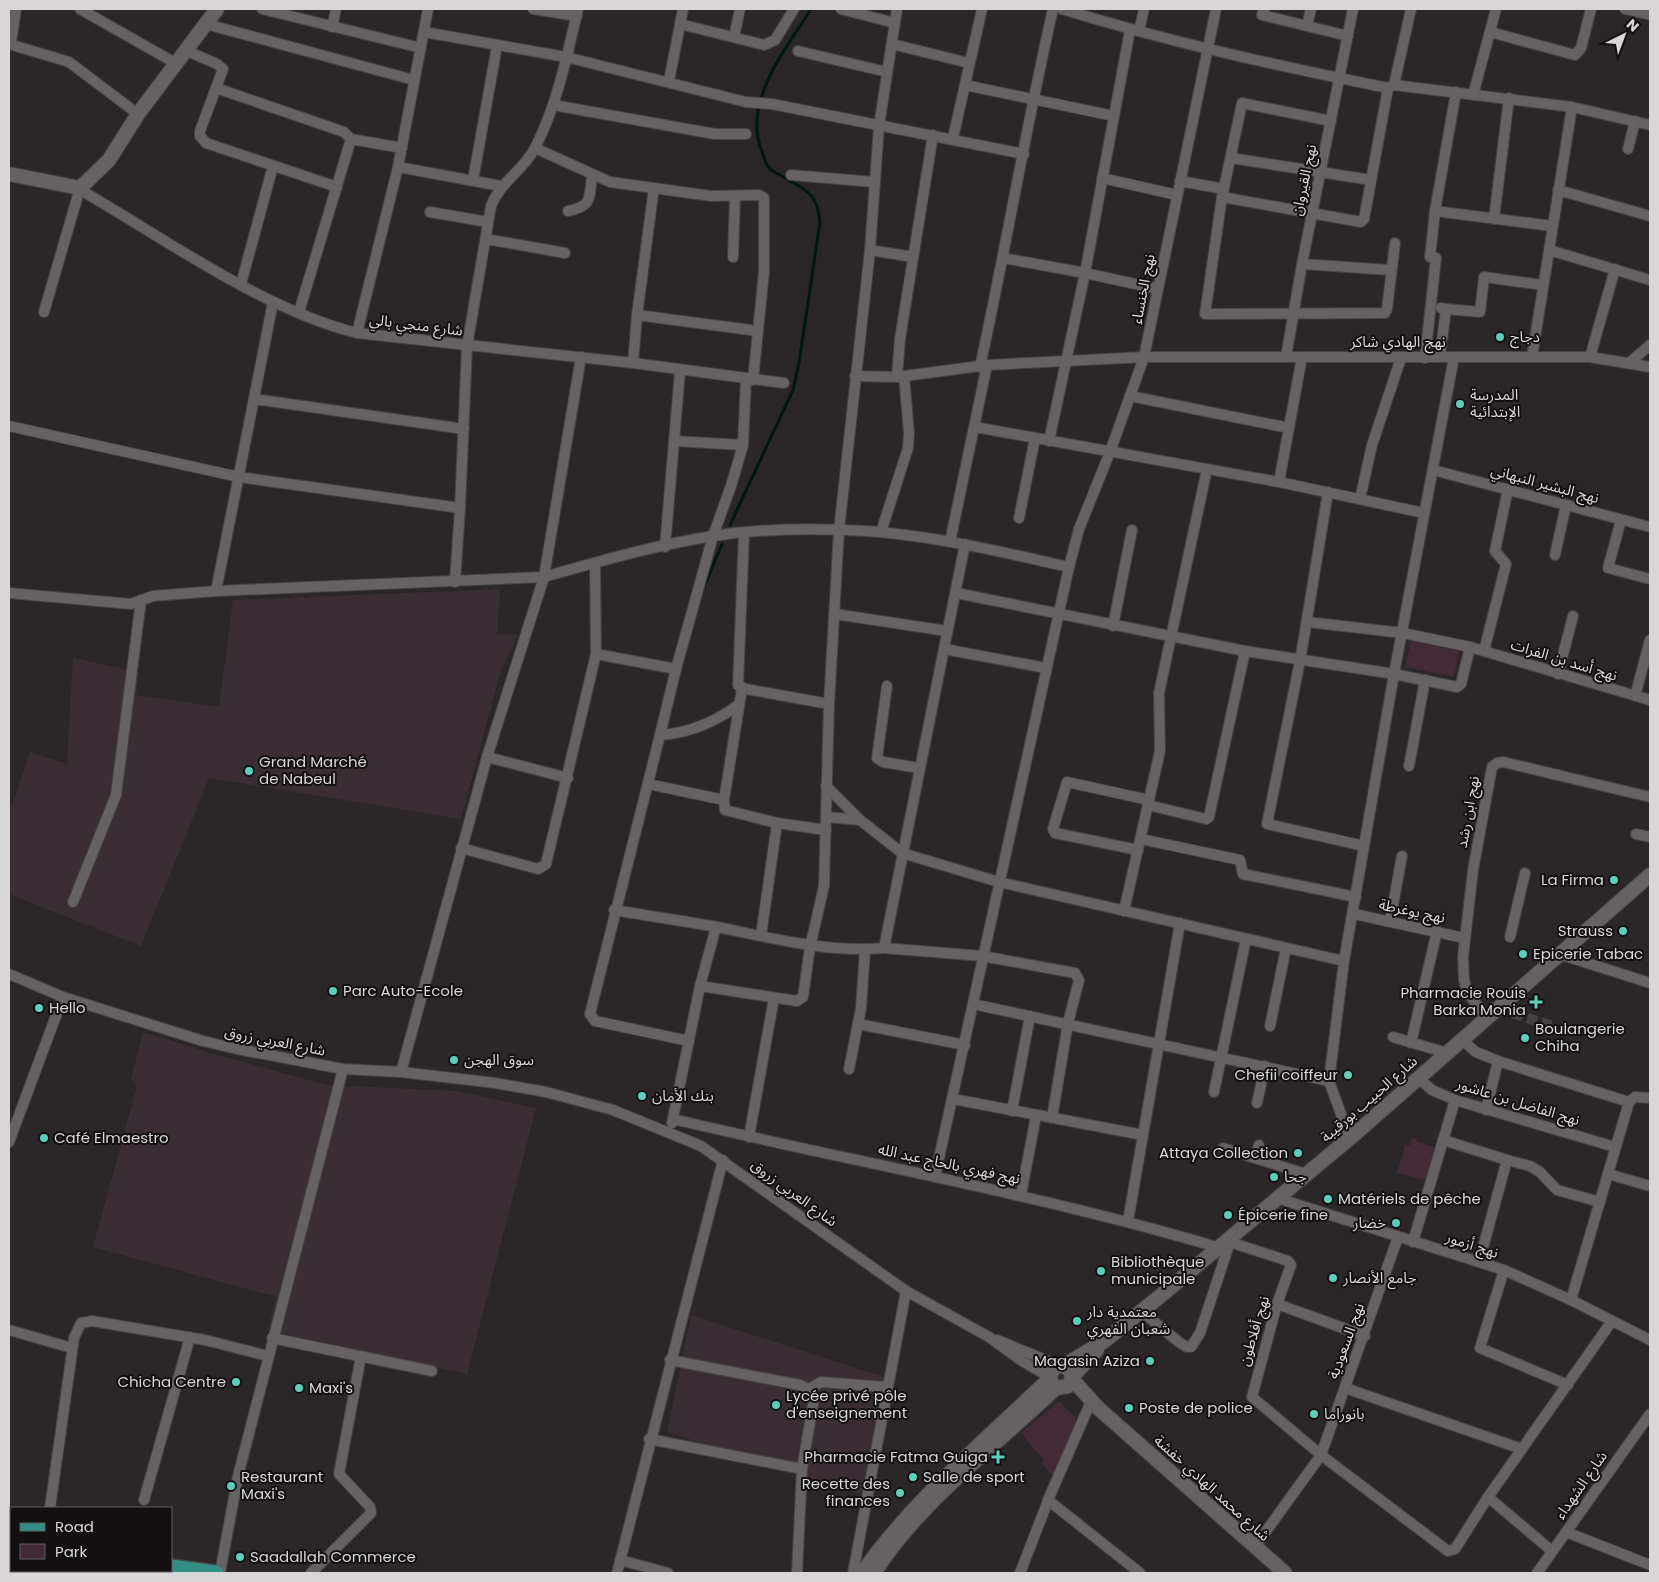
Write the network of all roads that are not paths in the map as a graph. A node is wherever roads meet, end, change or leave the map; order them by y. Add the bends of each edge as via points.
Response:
1 (14, 9) edge
2 (80, 9) edge
3 (217, 9) edge
4 (262, 9) edge
5 (336, 9) edge
6 (426, 9) edge
7 (537, 9) edge
8 (683, 9) edge
9 (740, 9) edge
10 (794, 9) edge
11 (842, 9) edge
12 (897, 9) edge
13 (982, 9) edge
14 (1053, 9) edge
15 (1062, 9) edge
16 (1144, 9) edge
17 (1216, 9) edge
18 (1264, 9) edge
19 (1311, 9) edge
20 (1353, 9) edge
21 (1411, 9) edge
22 (1496, 9) edge
23 (1591, 9) edge
24 (1625, 9) edge
25 (294, 13) edge
26 (577, 13) edge
27 (1650, 15) edge
28 (895, 23) junction
29 (206, 24) junction
30 (680, 24) junction
31 (1307, 26) junction
32 (332, 27) junction
33 (1135, 30) junction
34 (424, 32) junction
35 (1490, 32) junction
36 (1348, 36) junction
37 (734, 37) junction
38 (9, 43) edge
39 (892, 44) junction
40 (497, 46) junction
41 (421, 48) junction
42 (1208, 49) junction
43 (187, 51) junction
44 (798, 51) dead end
45 (566, 57) junction
46 (969, 63) junction
47 (177, 64) junction
48 (887, 72) junction
49 (1340, 78) junction
50 (414, 80) junction
51 (669, 81) junction
52 (965, 84) junction
53 (1391, 86) junction
54 (216, 88) junction
55 (1456, 92) junction
56 (1473, 94) junction
57 (1509, 98) junction
58 (1032, 99) junction
59 (553, 105) junction
60 (1572, 107) junction
61 (138, 114) junction
62 (1114, 116) junction
63 (1331, 121) junction
64 (1635, 121) junction
65 (1650, 125) edge
66 (879, 126) junction
67 (746, 134) dead end
68 (933, 135) junction
69 (953, 138) junction
70 (351, 139) junction
71 (402, 148) junction
72 (535, 148) junction
73 (1628, 149) dead end
74 (1024, 154) junction
75 (1231, 158) junction
76 (273, 166) junction
77 (398, 167) junction
78 (1322, 171) junction
79 (9, 174) edge
80 (592, 175) junction
81 (791, 175) dead end
82 (1102, 178) junction
83 (473, 180) junction
84 (1371, 180) junction
85 (1180, 181) junction
86 (875, 182) junction
87 (501, 186) junction
88 (337, 187) junction
89 (80, 188) junction
90 (654, 188) junction
91 (1558, 190) junction
92 (1223, 193) junction
93 (1177, 195) junction
94 (735, 197) junction
95 (1435, 211) junction
96 (430, 212) dead end
97 (568, 212) dead end
98 (1312, 215) junction
99 (1650, 216) edge
100 (1494, 219) junction
101 (488, 222) junction
102 (1552, 226) junction
103 (486, 239) junction
104 (1395, 243) dead end
105 (870, 250) junction
106 (1549, 250) junction
107 (565, 253) dead end
108 (733, 257) dead end
109 (913, 257) junction
110 (1003, 258) junction
111 (1302, 264) junction
112 (1391, 270) junction
113 (1615, 270) junction
114 (1084, 272) junction
115 (1650, 280) edge
116 (241, 284) junction
117 (1543, 285) junction
118 (1158, 290) junction
119 (273, 302) junction
120 (1430, 307) junction
121 (1446, 309) junction
122 (44, 312) dead end
123 (299, 312) junction
124 (1294, 312) junction
125 (637, 315) junction
126 (758, 331) junction
127 (357, 333) junction
128 (1650, 345) edge
129 (467, 346) junction
130 (1302, 356) junction
131 (1532, 356) junction
132 (1144, 357) junction
133 (1286, 357) junction
134 (1454, 357) junction
135 (1590, 357) junction
136 (581, 358) junction
137 (1401, 358) junction
138 (1425, 358) junction
139 (1440, 358) junction
140 (1065, 362) junction
141 (633, 363) junction
142 (1629, 363) junction
143 (984, 366) junction
144 (1650, 367) edge
145 (680, 371) junction
146 (855, 376) junction
147 (901, 376) junction
148 (749, 379) junction
149 (784, 383) dead end
150 (1130, 396) junction
151 (254, 399) junction
152 (9, 426) edge
153 (974, 427) junction
154 (1289, 428) junction
155 (464, 429) junction
156 (1035, 438) junction
157 (674, 441) junction
158 (1049, 441) junction
159 (743, 445) junction
160 (1110, 452) junction
161 (1207, 469) junction
162 (1433, 470) junction
163 (239, 477) junction
164 (1279, 482) junction
165 (1508, 489) junction
166 (1328, 492) junction
167 (1360, 499) junction
168 (1566, 505) junction
169 (460, 508) junction
170 (1424, 513) junction
171 (1019, 518) dead end
172 (1621, 520) junction
173 (1650, 527) edge
174 (839, 530) junction
175 (1132, 530) dead end
176 (881, 532) junction
177 (744, 533) junction
178 (713, 536) junction
179 (950, 542) junction
180 (964, 544) junction
181 (665, 547) junction
182 (1555, 555) dead end
183 (595, 563) junction
184 (1069, 567) junction
185 (544, 577) junction
186 (1650, 579) edge
187 (454, 582) junction
188 (216, 591) junction
189 (9, 593) edge
190 (956, 593) junction
191 (141, 600) junction
192 (835, 614) junction
193 (1060, 615) junction
194 (1573, 616) dead end
195 (1307, 622) junction
196 (1113, 626) junction
197 (947, 631) junction
198 (1402, 633) junction
199 (1172, 636) junction
200 (1650, 640) edge
201 (1470, 647) junction
202 (944, 649) junction
203 (1245, 651) junction
204 (1484, 651) junction
205 (596, 654) junction
206 (1300, 661) junction
207 (676, 668) junction
208 (1046, 668) junction
209 (1394, 674) junction
210 (1558, 674) junction
211 (1425, 680) junction
212 (887, 686) dead end
213 (742, 688) junction
214 (1635, 696) junction
215 (1650, 700) edge
216 (829, 704) junction
217 (738, 705) junction
218 (660, 735) junction
219 (487, 757) junction
220 (1409, 766) dead end
221 (919, 768) junction
222 (568, 778) junction
223 (648, 784) junction
224 (826, 786) junction
225 (1650, 797) edge
226 (724, 800) junction
227 (1149, 802) junction
228 (826, 817) junction
229 (860, 820) junction
230 (777, 823) junction
231 (826, 830) junction
232 (1636, 834) dead end
233 (1650, 837) edge
234 (1140, 839) junction
235 (1364, 846) junction
236 (461, 848) junction
237 (1138, 850) junction
238 (902, 854) junction
239 (1402, 856) dead end
240 (1525, 873) dead end
241 (1650, 876) edge
242 (999, 882) junction
243 (1356, 897) junction
244 (73, 902) dead end
245 (614, 910) junction
246 (1124, 911) junction
247 (1354, 914) junction
248 (1390, 921) junction
249 (1180, 923) junction
250 (716, 927) junction
251 (1436, 931) junction
252 (761, 936) junction
253 (1510, 937) dead end
254 (1464, 938) junction
255 (1246, 939) junction
256 (810, 947) junction
257 (884, 948) junction
258 (1286, 948) junction
259 (865, 950) junction
260 (1559, 954) junction
261 (982, 956) junction
262 (1344, 961) junction
263 (9, 974) edge
264 (1650, 983) edge
265 (700, 986) junction
266 (63, 997) junction
267 (774, 998) junction
268 (973, 1004) junction
269 (1030, 1016) junction
270 (1487, 1018) junction
271 (858, 1024) junction
272 (1068, 1024) junction
273 (1270, 1026) dead end
274 (1393, 1037) dead end
275 (1462, 1040) junction
276 (689, 1041) junction
277 (1158, 1042) junction
278 (1411, 1043) junction
279 (965, 1045) junction
280 (1447, 1052) junction
281 (1221, 1056) junction
282 (1498, 1061) junction
283 (1265, 1066) junction
284 (343, 1069) junction
285 (849, 1069) dead end
286 (401, 1072) junction
287 (1418, 1078) junction
288 (1329, 1080) junction
289 (1214, 1092) dead end
290 (1650, 1098) edge
291 (953, 1100) junction
292 (1455, 1100) junction
293 (1629, 1102) junction
294 (1257, 1103) dead end
295 (1486, 1110) junction
296 (1012, 1111) junction
297 (1036, 1116) junction
298 (1052, 1118) junction
299 (673, 1119) junction
300 (671, 1133) junction
301 (1143, 1135) junction
302 (750, 1137) junction
303 (1350, 1139) junction
304 (1443, 1140) junction
305 (9, 1142) edge
306 (1259, 1145) dead end
307 (1615, 1147) junction
308 (1223, 1148) dead end
309 (1255, 1158) junction
310 (723, 1160) junction
311 (1507, 1160) junction
312 (1306, 1174) junction
313 (1608, 1174) junction
314 (935, 1176) junction
315 (1650, 1186) edge
316 (1021, 1195) junction
317 (1277, 1198) junction
318 (1600, 1202) junction
319 (1128, 1221) junction
320 (1398, 1237) junction
321 (1230, 1242) junction
322 (1413, 1242) junction
323 (1217, 1247) junction
324 (1480, 1262) junction
325 (1504, 1270) junction
326 (906, 1291) junction
327 (1571, 1300) junction
328 (1277, 1304) junction
329 (1140, 1311) junction
330 (1612, 1321) junction
331 (9, 1330) edge
332 (1365, 1336) junction
333 (190, 1338) junction
334 (272, 1338) junction
335 (1650, 1340) edge
336 (72, 1348) junction
337 (268, 1356) junction
338 (362, 1356) junction
339 (670, 1360) junction
340 (432, 1371) dead end
341 (1060, 1377) junction
342 (1568, 1385) junction
343 (886, 1387) junction
344 (1345, 1388) junction
345 (808, 1389) junction
346 (1089, 1406) junction
347 (1650, 1414) edge
348 (1119, 1427) junction
349 (650, 1440) junction
350 (1522, 1449) junction
351 (1321, 1455) junction
352 (802, 1469) junction
353 (1488, 1497) junction
354 (144, 1500) dead end
355 (1048, 1500) junction
356 (50, 1507) edge
357 (1566, 1532) junction
358 (1254, 1548) junction
359 (1552, 1551) junction
360 (620, 1560) junction
361 (1650, 1565) edge
362 (172, 1567) edge
363 (218, 1573) edge
364 (310, 1573) edge
365 (617, 1573) edge
366 (668, 1573) edge
367 (797, 1573) edge
368 (853, 1573) edge
369 (862, 1573) edge
370 (874, 1573) edge
371 (1020, 1573) edge
372 (1140, 1573) edge
373 (1285, 1573) edge
374 (1537, 1573) edge

1 - 38 main road
2 - 47 street
3 - 29 main road
4 - 25 street
5 - 32 street
6 - 34 street
7 - 26 street
8 - 30 street
9 - 37 street
10 - 37 street via 770,44
11 - 28 street
12 - 28 street
13 - 46 street
14 - 58 street
15 - 33 street
16 - 33 street
17 - 42 street, نهج الخنساء
18 - 31 street via 1262,15
19 - 31 street
20 - 36 street, نهج القيروان
21 - 53 street
22 - 35 street
23 - 35 street via 1577,54
24 - 27 street
25 - 32 street
26 - 45 street
28 - 39 street
29 - 43 main road
29 - 50 street
30 - 37 street
30 - 51 street
31 - 36 street
32 - 41 street
33 - 42 street
33 - 62 street
34 - 40 street
34 - 41 street
35 - 56 street
36 - 49 street, نهج القيروان
38 - 61 street via 69,62
39 - 46 street
39 - 48 street
40 - 45 street
40 - 83 street
41 - 50 street
42 - 49 street
42 - 85 street, نهج الخنساء
43 - 47 main road
43 - 54 street via 221,66
44 - 48 street
45 - 51 street
45 - 59 street
46 - 52 street
47 - 61 main road
48 - 66 street
49 - 53 street
49 - 63 street, نهج القيروان
50 - 71 street
51 - 66 street via 750,102
52 - 58 street
52 - 69 street
53 - 55 street
53 - 84 street
54 - 70 street via 344,132
54 - 76 street via 200,131 202,140
55 - 56 street
55 - 95 street
56 - 57 street
57 - 60 street
57 - 100 street
58 - 62 street
58 - 74 street
59 - 67 street via 715,134
59 - 72 street
60 - 64 street
60 - 91 street
61 - 89 main road via 109,160
62 - 82 street
63 - 75 street via 1243,102
63 - 78 street, نهج القيروان
64 - 65 street
64 - 73 street
66 - 68 street
66 - 86 street
68 - 69 street
68 - 109 street
69 - 74 street
70 - 71 street
70 - 88 street
71 - 77 street
72 - 80 street
72 - 87 street via 527,162
74 - 110 street
75 - 78 street
75 - 92 street
76 - 88 street
76 - 116 street
77 - 83 street
77 - 127 street
78 - 84 street
78 - 98 street, نهج القيروان
79 - 89 main road
80 - 90 street via 610,182
80 - 97 street via 588,203 583,208
81 - 86 street
82 - 93 street
82 - 114 street
83 - 87 street
84 - 98 street via 1361,222
85 - 92 street
85 - 93 street, نهج الخنساء
86 - 105 street
87 - 101 street
88 - 123 street
89 - 116 street, شارع منجي بالي
89 - 122 street
90 - 94 street
90 - 125 street
91 - 99 street
91 - 102 street
92 - 98 street
92 - 124 street via 1205,314
93 - 118 street, نهج الخنساء
94 - 108 street
94 - 126 street via 759,195 764,198 764,272
95 - 100 street
95 - 120 street via 1430,257 1436,258
96 - 101 street
98 - 111 street, نهج القيروان
100 - 102 street
101 - 103 street
102 - 106 street
103 - 107 street
103 - 129 street
104 - 112 street
105 - 109 street
105 - 146 street
106 - 113 street
106 - 117 street
109 - 147 street
110 - 114 street
110 - 143 street
111 - 112 street
111 - 124 street, نهج القيروان
112 - 124 street via 1385,314
113 - 115 street
113 - 135 street
114 - 118 street
114 - 140 street
116 - 119 street, شارع منجي بالي
117 - 121 street via 1484,277 1480,312
117 - 131 street
118 - 132 street, نهج الخنساء
119 - 123 street, شارع منجي بالي
119 - 151 street
120 - 121 street
120 - 138 street
121 - 139 street
123 - 127 street, شارع منجي بالي
124 - 133 street, نهج القيروان
125 - 126 street
125 - 141 street
126 - 148 street
127 - 129 street, شارع منجي بالي
128 - 142 street
129 - 136 street, شارع منجي بالي
129 - 155 street
130 - 133 street, نهج الهادي شاكر
130 - 137 street, نهج الهادي شاكر
130 - 154 street
131 - 134 street, نهج الهادي شاكر
131 - 135 street, نهج الهادي شاكر
132 - 133 street, نهج الهادي شاكر
132 - 140 street, نهج الهادي شاكر
132 - 150 street, نهج الخنساء
134 - 139 street, نهج الهادي شاكر
134 - 162 street
135 - 142 street, نهج الهادي شاكر
136 - 141 street, شارع منجي بالي
136 - 185 street
137 - 138 street, نهج الهادي شاكر
137 - 167 street via 1372,445
138 - 139 street, نهج الهادي شاكر
140 - 143 street, نهج الهادي شاكر
140 - 158 street
141 - 145 street, شارع منجي بالي
142 - 144 street, نهج الهادي شاكر
143 - 147 street, نهج الهادي شاكر
143 - 153 street
145 - 148 street, شارع منجي بالي
145 - 157 street
146 - 147 street, نهج الهادي شاكر
146 - 174 street
147 - 176 street via 908,448
148 - 149 street, شارع منجي بالي
148 - 159 street
150 - 154 street
150 - 160 street, نهج الخنساء
151 - 155 street
151 - 163 street
152 - 163 street
153 - 156 street
153 - 179 street
154 - 164 street
155 - 169 street
156 - 158 street
156 - 171 street
157 - 159 street
157 - 181 street
158 - 160 street
159 - 178 street
160 - 161 street
160 - 184 street, نهج الخنساء via 1079,529
161 - 164 street
161 - 199 street
162 - 165 street, نهج البشير النبهاني
162 - 170 street
163 - 169 street
163 - 188 street
164 - 166 street
165 - 168 street, نهج البشير النبهاني
165 - 204 street via 1495,551 1506,564
166 - 167 street
166 - 195 street
167 - 170 street
168 - 172 street, نهج البشير النبهاني
168 - 182 street
169 - 187 street
170 - 198 street
172 - 173 street, نهج البشير النبهاني
172 - 186 street via 1608,568
174 - 176 street
174 - 177 street
174 - 192 street
175 - 196 street
176 - 179 street
177 - 178 street
177 - 213 street via 737,681
178 - 181 street
178 - 207 street
179 - 180 street
180 - 184 street
180 - 190 street
181 - 183 street
183 - 185 street
183 - 205 street
184 - 193 street, نهج الخنساء
185 - 187 street
185 - 219 street
187 - 188 street
188 - 191 street via 153,596
189 - 191 street via 131,604
190 - 193 street
190 - 197 street
191 - 244 street via 116,795
192 - 197 street
192 - 216 street
193 - 196 street
193 - 208 street, نهج الخنساء
194 - 210 street
195 - 198 street, نهج أسد بن الفرات
195 - 206 street
196 - 199 street
197 - 202 street
198 - 201 street, نهج أسد بن الفرات
198 - 209 street
199 - 203 street
199 - 227 street via 1159,693 1161,743
200 - 214 street
201 - 204 street, نهج أسد بن الفرات
201 - 211 street via 1460,685
202 - 208 street
202 - 221 street
203 - 206 street
203 - 227 street via 1209,817 1206,819
204 - 210 street, نهج أسد بن الفرات
205 - 207 street
205 - 222 street
206 - 209 street
206 - 235 street via 1267,824
207 - 218 street
208 - 242 street, نهج الخنساء
209 - 211 street
209 - 235 street
210 - 214 street, نهج أسد بن الفرات
211 - 220 street
212 - 221 street via 877,758 881,762
213 - 216 street
213 - 217 street
214 - 215 street, نهج أسد بن الفرات
216 - 224 street
217 - 218 street via 719,720 696,729
217 - 226 street
218 - 223 street
219 - 222 street
219 - 236 street
221 - 238 street
222 - 236 street via 544,867 538,869
223 - 226 street
223 - 245 street
224 - 228 street
224 - 229 street
225 - 254 street, نهج ابن رشد via 1503,762 1494,765 1490,771
226 - 230 street via 725,810
227 - 234 street
227 - 237 street via 1067,782 1053,829 1055,833
228 - 229 street
228 - 231 street
229 - 238 street
230 - 231 street
230 - 252 street
231 - 256 street via 824,886
232 - 233 street
234 - 237 street
234 - 243 street via 1240,860 1243,874
235 - 243 street
236 - 286 street
237 - 246 street
238 - 242 street
238 - 257 street
239 - 248 street
240 - 253 street
241 - 260 main road, شارع الحبيب بورقيبة
242 - 246 street
242 - 261 street, نهج الخنساء
243 - 247 street
245 - 250 street
245 - 276 street via 591,1019
246 - 249 street
247 - 248 street, نهج يوغرطة
247 - 262 street
248 - 251 street, نهج يوغرطة
249 - 255 street
249 - 277 street
250 - 252 street
250 - 265 street
251 - 254 street, نهج يوغرطة
251 - 278 street
252 - 256 street
254 - 270 street, نهج ابن رشد via 1467,992
255 - 258 street
255 - 281 street
256 - 259 street
256 - 267 street via 803,997 797,1001
257 - 259 street
257 - 261 street
258 - 262 street
258 - 273 street
259 - 271 street
260 - 264 street
260 - 270 main road, شارع الحبيب بورقيبة
261 - 268 street, نهج الخنساء
261 - 272 street via 1075,973 1079,980
262 - 288 street
263 - 266 street, شارع العربي زروق
265 - 267 street
265 - 276 street
266 - 284 street, شارع العربي زروق via 203,1041
266 - 305 street
267 - 302 street
268 - 269 street
268 - 279 street, نهج الخنساء
269 - 272 street
269 - 296 street
270 - 275 main road, شارع الحبيب بورقيبة
271 - 279 street
271 - 285 street
272 - 277 street
272 - 298 street
274 - 278 street
275 - 280 main road, شارع الحبيب بورقيبة
275 - 282 street via 1476,1052
276 - 299 street
277 - 281 street
277 - 301 street
278 - 280 street
279 - 291 street, نهج الخنساء
280 - 287 main road, شارع الحبيب بورقيبة
281 - 283 street
281 - 289 street
282 - 293 street
282 - 295 street
283 - 288 street
283 - 294 street
284 - 286 street, شارع العربي زروق
284 - 334 street
286 - 300 street, شارع العربي زروق via 546,1092 613,1110
287 - 292 street, نهج الفاضل بن عاشور via 1432,1090
287 - 303 main road, شارع الحبيب بورقيبة
288 - 303 street
290 - 293 street via 1634,1097
291 - 296 street
291 - 314 street, نهج الخنساء
292 - 295 street, نهج الفاضل بن عاشور
292 - 304 street
293 - 307 street
295 - 307 street, نهج الفاضل بن عاشور
296 - 297 street
297 - 298 street
297 - 316 street
298 - 301 street
299 - 300 street
299 - 302 street, نهج فهري بالحاج عبد الله
300 - 310 street, شارع العربي زروق
301 - 319 street
302 - 314 street, نهج فهري بالحاج عبد الله
303 - 312 main road, شارع الحبيب بورقيبة
304 - 311 street
304 - 322 street
306 - 309 street
307 - 313 street
308 - 309 street
309 - 312 street
310 - 326 street, شارع العربي زروق
310 - 339 street
311 - 318 street via 1540,1172 1556,1190
311 - 324 street
312 - 317 main road, شارع الحبيب بورقيبة
313 - 315 street
313 - 318 street
314 - 316 street, نهج فهري بالحاج عبد الله
316 - 319 street, نهج فهري بالحاج عبد الله
317 - 320 street, نهج أزمور
317 - 323 main road, شارع الحبيب بورقيبة
318 - 327 street
319 - 323 street, نهج فهري بالحاج عبد الله
320 - 322 street, نهج أزمور
320 - 332 street, نهج السعودية
321 - 323 street
321 - 328 street, نهج أفلاطون via 1290,1262
321 - 329 street via 1200,1333 1191,1346 1180,1343
322 - 324 street, نهج أزمور
323 - 329 main road, شارع الحبيب بورقيبة
324 - 325 street, نهج أزمور
325 - 327 street, نهج أزمور
325 - 342 street via 1480,1348
326 - 341 street, شارع العربي زروق
326 - 343 street
327 - 330 street, نهج أزمور
328 - 332 street
328 - 351 street, نهج أفلاطون via 1252,1397
329 - 341 main road, شارع الحبيب بورقيبة
330 - 335 street, نهج أزمور
330 - 342 street
331 - 336 street
332 - 344 street, نهج السعودية
333 - 336 street via 92,1321 81,1323
333 - 337 street
333 - 354 street
334 - 337 street
334 - 338 street
336 - 356 street
337 - 363 street
338 - 340 street
338 - 364 street via 339,1474 370,1507 371,1514
339 - 345 street
339 - 349 street
341 - 346 main road, شارع محمد الهادي خفشة
341 - 348 main road, شارع محمد الهادي خفشة
341 - 369 main road, شارع الحبيب بورقيبة via 970,1452 910,1512
341 - 370 main road, شارع الحبيب بورقيبة via 914,1522
342 - 350 street
343 - 345 street via 821,1382
343 - 368 street
344 - 350 street
344 - 351 street, نهج السعودية
345 - 352 street via 814,1398
346 - 348 main road, شارع محمد الهادي خفشة
346 - 355 street
347 - 357 street, شارع الشهداء
348 - 358 main road, شارع محمد الهادي خفشة
349 - 352 street
349 - 360 street
350 - 353 street
351 - 353 street via 1448,1551 1456,1549
351 - 358 street, نهج السعودية
352 - 367 street
353 - 359 street
355 - 371 street
355 - 372 street
357 - 359 street, شارع الشهداء
357 - 361 street
358 - 373 main road, شارع محمد الهادي خفشة
359 - 374 street, شارع الشهداء
360 - 365 street
360 - 366 street
362 - 363 main road

